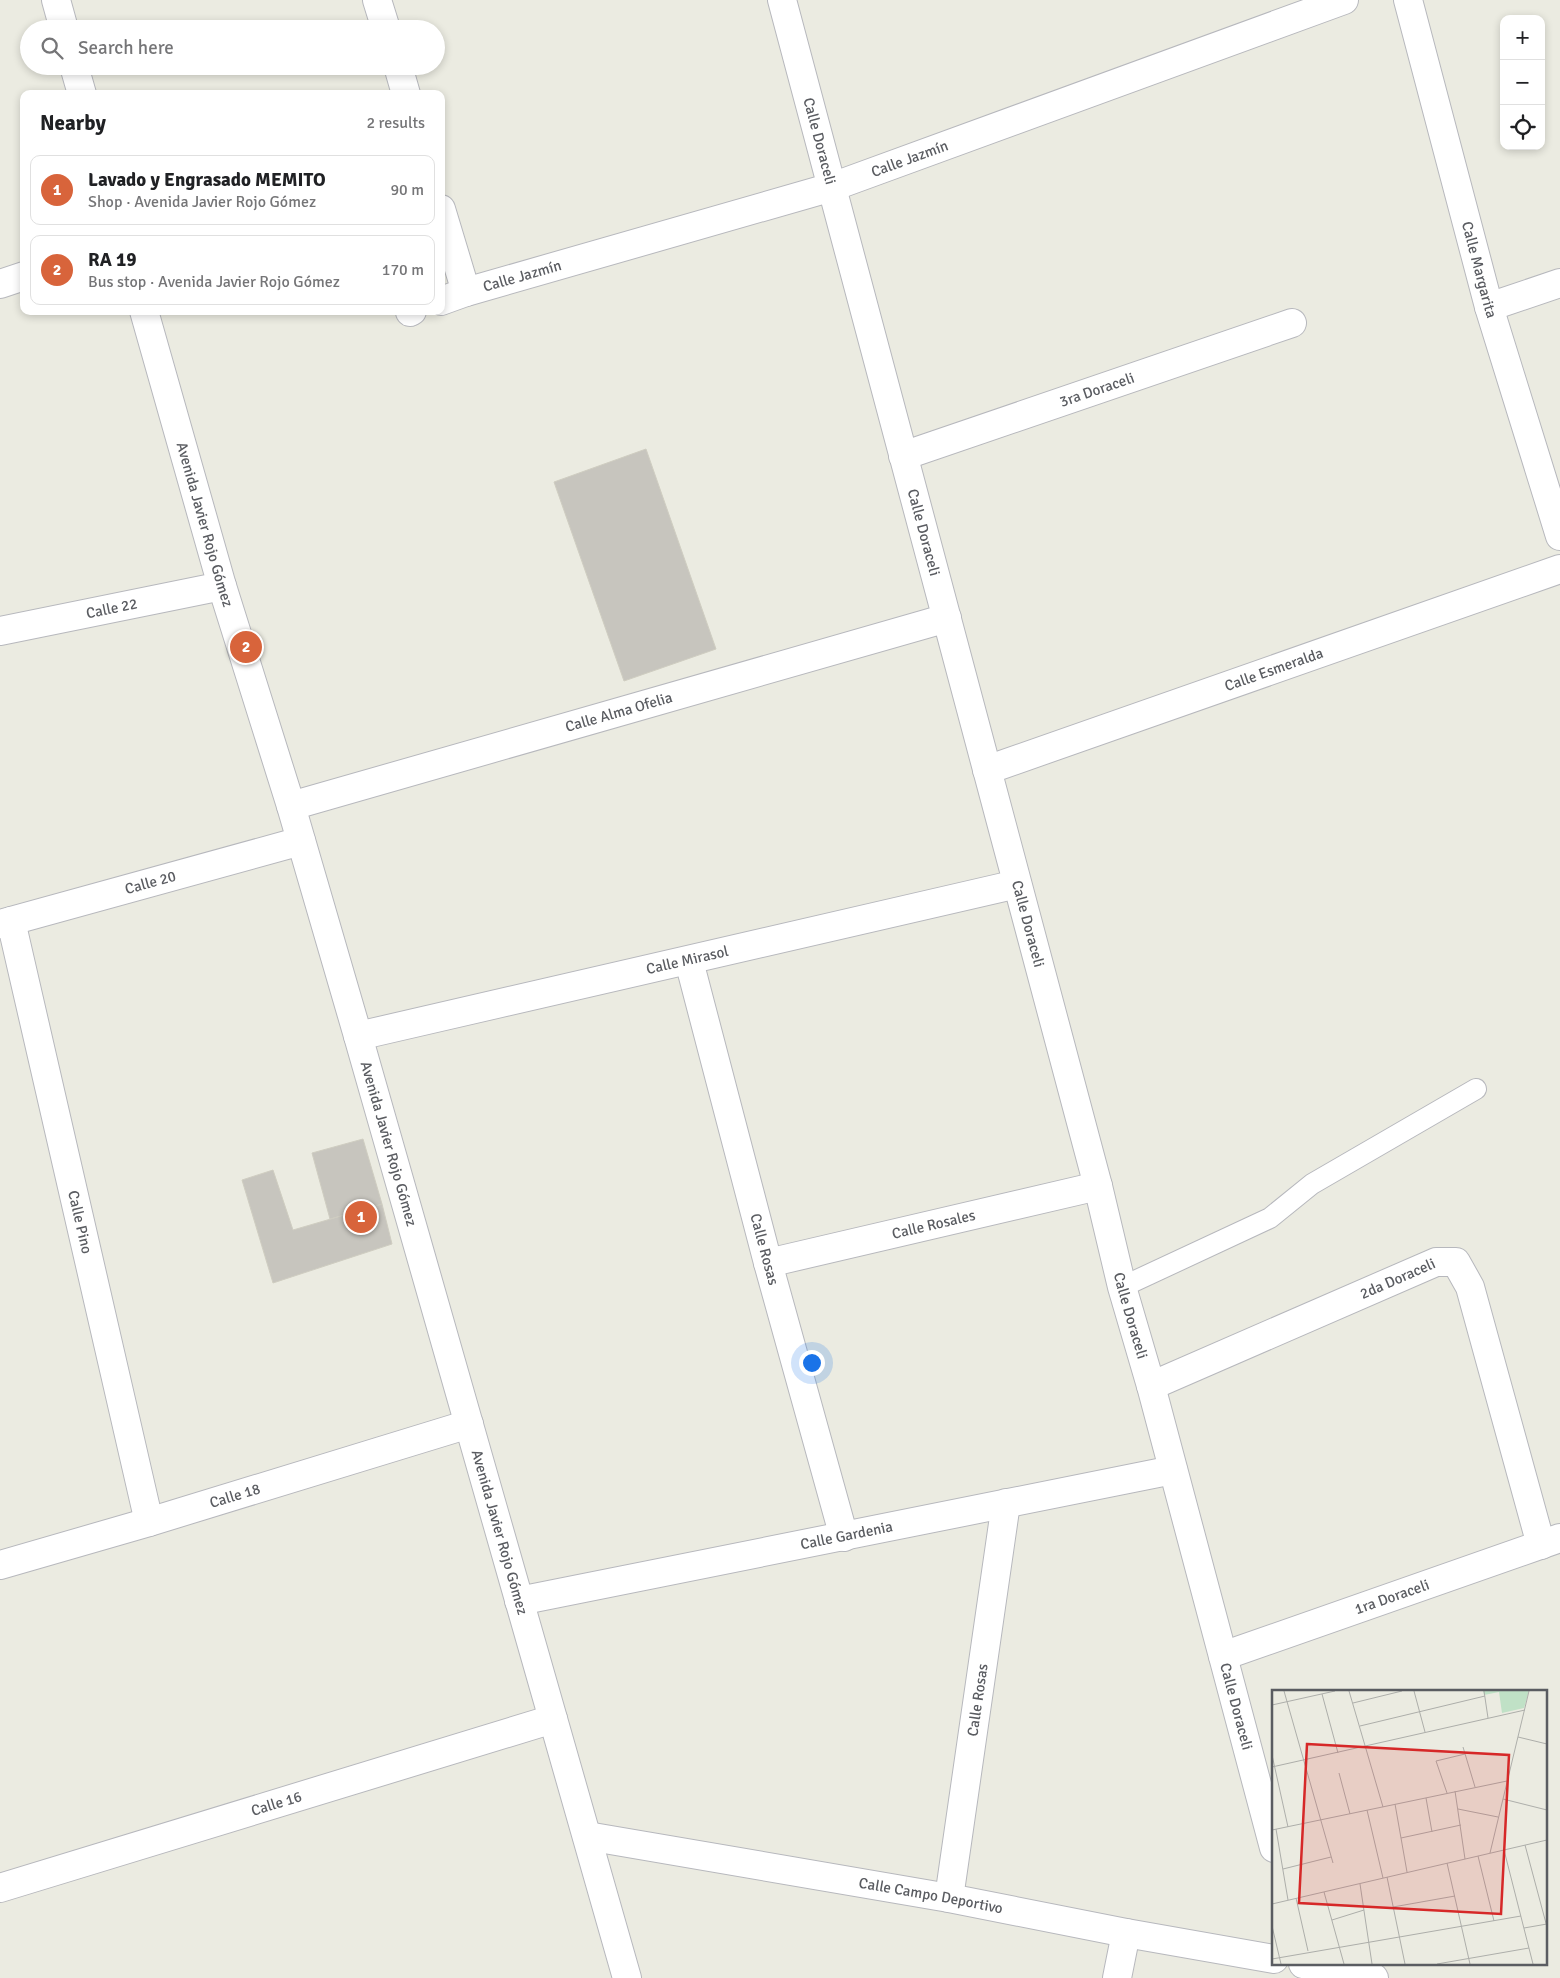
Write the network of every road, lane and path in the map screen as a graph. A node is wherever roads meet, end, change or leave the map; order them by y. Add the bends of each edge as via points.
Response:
1 (56, 0) edge
2 (377, 0) edge
3 (782, 0) edge
4 (1344, 0) edge
5 (1408, 0) edge
6 (62, 20) edge
7 (383, 20) edge
8 (77, 75) edge
9 (401, 75) edge
10 (81, 90) edge
11 (405, 90) edge
12 (832, 187) junction
13 (445, 222) edge
14 (20, 277) edge
15 (1560, 283) edge
16 (0, 284) edge
17 (466, 292) junction
18 (445, 300) edge
19 (1489, 307) junction
20 (145, 315) edge
21 (1292, 323) dead end
22 (903, 456) junction
23 (1560, 536) edge
24 (1560, 569) edge
25 (222, 586) junction
26 (947, 618) junction
27 (0, 631) edge
28 (987, 770) junction
29 (291, 806) junction
30 (301, 841) junction
31 (1017, 884) junction
32 (5, 922) edge
33 (689, 961) junction
34 (358, 1036) junction
35 (1476, 1089) dead end
36 (1098, 1186) junction
37 (768, 1263) junction
38 (1122, 1286) junction
39 (1151, 1386) junction
40 (469, 1424) junction
41 (1173, 1470) junction
42 (1006, 1503) junction
43 (149, 1522) junction
44 (844, 1537) junction
45 (1551, 1542) edge
46 (0, 1565) edge
47 (520, 1601) junction
48 (1223, 1656) junction
49 (553, 1719) junction
50 (587, 1836) junction
51 (1272, 1840) edge
52 (0, 1888) edge
53 (949, 1898) junction
54 (1126, 1933) junction
55 (1272, 1959) edge
56 (1314, 1966) edge
57 (625, 1977) edge
58 (1117, 1978) edge
59 (1374, 1978) edge

1 - 6 street
2 - 7 street
3 - 12 street, Calle Doraceli
4 - 12 street, Calle Jazmín
5 - 19 street, Calle Margarita
8 - 10 street
9 - 11 street
12 - 17 street, Calle Jazmín
12 - 22 street, Calle Doraceli
13 - 17 street
14 - 16 street
15 - 19 street
17 - 18 street, Calle Jazmín
19 - 23 street, Calle Margarita
20 - 25 street, Avenida Javier Rojo Gómez
21 - 22 street, 3ra Doraceli
22 - 26 street, Calle Doraceli
24 - 28 street, Calle Esmeralda
25 - 27 street, Calle 22
25 - 29 street, Avenida Javier Rojo Gómez
26 - 28 street, Calle Doraceli
26 - 29 street, Calle Alma Ofelia
28 - 31 street, Calle Doraceli
29 - 30 street, Avenida Javier Rojo Gómez
30 - 32 street, Calle 20
30 - 34 street, Avenida Javier Rojo Gómez
31 - 33 street, Calle Mirasol
31 - 36 street, Calle Doraceli
32 - 43 street, Calle Pino
33 - 34 street, Calle Mirasol
33 - 37 street, Calle Rosas
34 - 40 street, Avenida Javier Rojo Gómez
35 - 38 lane via 1312,1184 1270,1218
36 - 37 street, Calle Rosales
36 - 38 street, Calle Doraceli
37 - 44 street, Calle Rosas
38 - 39 street, Calle Doraceli
39 - 41 street, Calle Doraceli
39 - 45 street, 2da Doraceli via 1436,1262 1456,1262 1470,1287
40 - 43 street, Calle 18
40 - 47 street, Avenida Javier Rojo Gómez
41 - 42 street, Calle Gardenia
41 - 48 street, Calle Doraceli
42 - 44 street, Calle Gardenia
42 - 53 street, Calle Rosas
43 - 46 street, Calle 18
44 - 47 street, Calle Gardenia
45 - 48 street, 1ra Doraceli
47 - 49 street, Avenida Javier Rojo Gómez
48 - 51 street, Calle Doraceli
49 - 50 street, Avenida Javier Rojo Gómez
49 - 52 street, Calle 16
50 - 53 street, Calle Campo Deportivo
50 - 57 street, Avenida Javier Rojo Gómez
53 - 54 street, Calle Campo Deportivo
54 - 55 street, Calle Campo Deportivo
54 - 58 street
56 - 59 street

